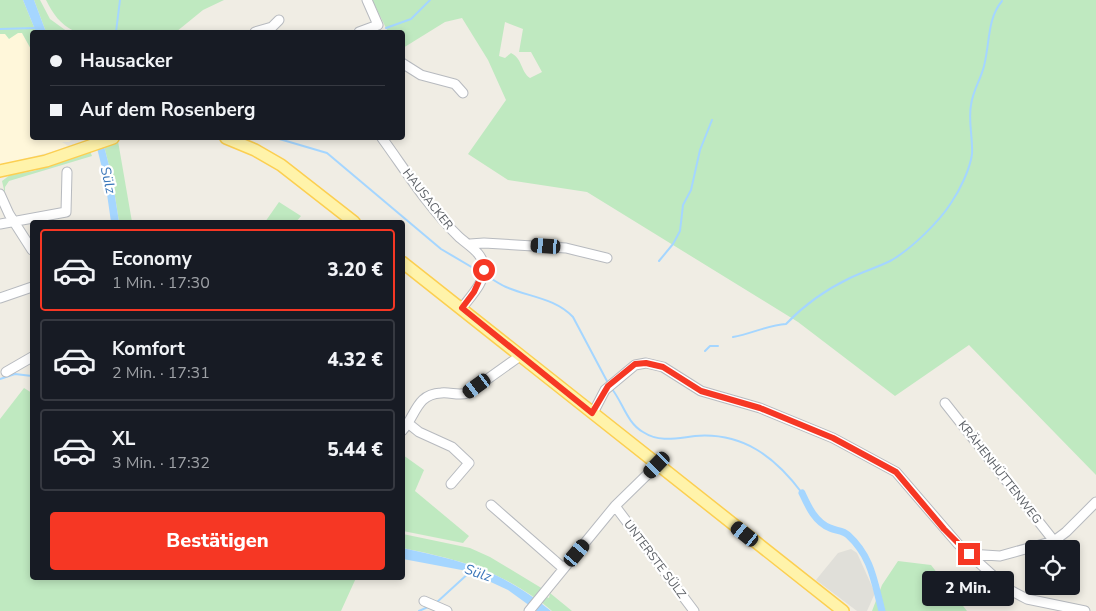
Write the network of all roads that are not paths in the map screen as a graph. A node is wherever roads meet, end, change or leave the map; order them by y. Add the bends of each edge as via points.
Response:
1 (367, 0) edge
2 (279, 20) dead end
3 (380, 29) edge
4 (261, 30) edge
5 (405, 65) edge
6 (463, 93) dead end
7 (107, 140) edge
8 (234, 140) edge
9 (383, 140) edge
10 (0, 171) edge
11 (67, 172) dead end
12 (0, 194) edge
13 (351, 220) edge
14 (15, 223) junction
15 (0, 224) edge
16 (470, 244) junction
17 (30, 247) edge
18 (607, 258) dead end
19 (405, 264) edge
20 (30, 288) edge
21 (0, 298) edge
22 (462, 308) junction
23 (520, 356) junction
24 (30, 358) edge
25 (6, 372) dead end
26 (945, 403) dead end
27 (592, 413) junction
28 (406, 427) edge
29 (657, 465) junction
30 (451, 484) dead end
31 (1096, 502) edge
32 (491, 505) dead end
33 (615, 506) junction
34 (1053, 540) edge
35 (1055, 540) edge
36 (1025, 549) edge
37 (969, 554) junction
38 (563, 568) junction
39 (424, 601) dead end
40 (448, 611) edge
41 (529, 611) edge
42 (694, 611) edge
43 (843, 611) edge
44 (1085, 611) edge

1 - 3 street
2 - 4 street via 272,27
5 - 6 street via 421,75 455,84
7 - 10 main road via 33,165
8 - 13 main road via 281,165
9 - 16 street, HAUSACKER via 443,222
11 - 14 street via 66,212
12 - 14 street
14 - 15 street
14 - 17 street
16 - 18 street via 566,248
16 - 22 street, HAUSACKER via 481,259 484,270
19 - 22 main road
20 - 21 street
22 - 23 main road
23 - 27 main road
23 - 28 street via 468,393 428,395 416,407
24 - 25 street
26 - 34 street, KRÄHENHÜTTENWEG
27 - 29 main road
27 - 37 street via 610,385 640,362 657,365 701,391 760,408 833,438 896,472
28 - 30 street via 452,448 470,463 468,471
29 - 33 street
29 - 43 main road
31 - 35 street
32 - 38 street
33 - 38 street
33 - 42 street, UNTERSTE SÜLZ
36 - 37 street via 1000,556
37 - 44 street via 1008,589 1027,599
38 - 41 street
39 - 40 street

